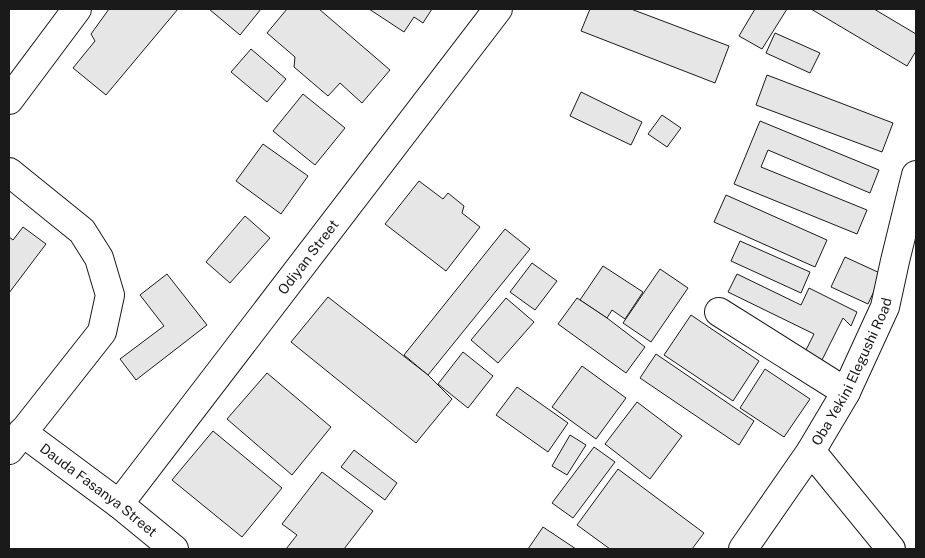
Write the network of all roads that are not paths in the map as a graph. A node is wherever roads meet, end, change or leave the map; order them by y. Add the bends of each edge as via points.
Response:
1 (77, 9) edge
2 (498, 9) edge
3 (9, 100) edge
4 (9, 172) edge
5 (916, 175) edge
6 (719, 312) dead end
7 (846, 392) junction
8 (16, 441) edge
9 (811, 451) junction
10 (119, 504) junction
11 (174, 549) edge
12 (743, 549) edge
13 (890, 549) edge

1 - 3 street
2 - 10 street, Odiyan Street
4 - 8 street via 82,231 99,258 110,295 102,332
5 - 7 street, Oba Yekini Elegushi Road via 885,307
6 - 7 street
7 - 9 street, Oba Yekini Elegushi Road
8 - 10 street, Dauda Fasanya Street
9 - 12 street, Oba Yekini Elegushi Road
9 - 13 street
10 - 11 street, Dauda Fasanya Street

